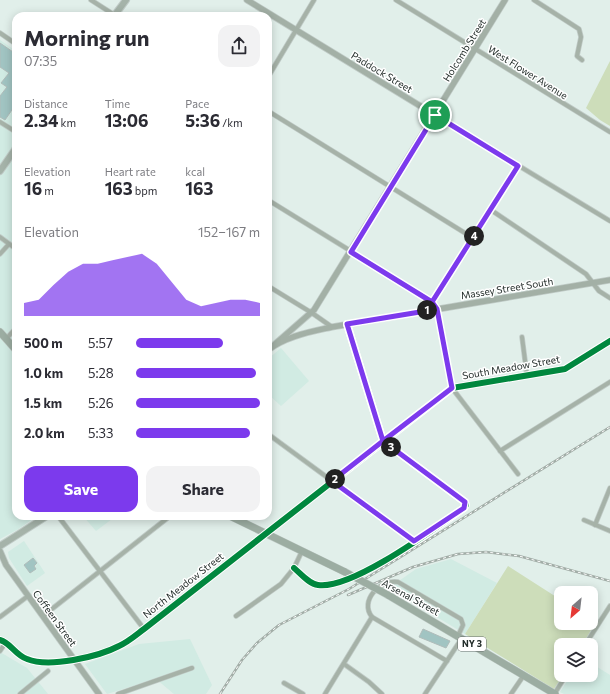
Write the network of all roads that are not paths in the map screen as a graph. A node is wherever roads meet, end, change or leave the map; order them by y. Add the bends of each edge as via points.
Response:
1 (91, 0) edge
2 (126, 0) edge
3 (247, 0) edge
4 (314, 0) edge
5 (396, 0) edge
6 (506, 0) edge
7 (534, 0) edge
8 (402, 1) edge
9 (109, 12) edge
10 (118, 12) edge
11 (267, 12) edge
12 (272, 15) edge
13 (296, 30) junction
14 (0, 33) edge
15 (12, 41) edge
16 (475, 48) junction
17 (582, 60) dead end
18 (272, 71) edge
19 (272, 113) edge
20 (435, 115) junction
21 (0, 122) edge
22 (12, 130) edge
23 (610, 132) edge
24 (12, 154) edge
25 (8, 159) junction
26 (0, 166) edge
27 (518, 166) junction
28 (0, 171) edge
29 (391, 187) junction
30 (272, 203) edge
31 (491, 210) junction
32 (610, 221) edge
33 (0, 237) edge
34 (473, 238) junction
35 (9, 244) junction
36 (12, 246) edge
37 (351, 252) junction
38 (0, 254) edge
39 (610, 280) edge
40 (593, 283) junction
41 (272, 288) edge
42 (610, 298) edge
43 (432, 302) junction
44 (437, 309) junction
45 (426, 311) junction
46 (312, 313) junction
47 (347, 324) junction
48 (332, 327) junction
49 (0, 332) edge
50 (12, 332) edge
51 (522, 337) dead end
52 (6, 339) junction
53 (610, 341) edge
54 (274, 345) joint
55 (12, 346) edge
56 (527, 376) junction
57 (610, 382) edge
58 (452, 388) junction
59 (272, 439) edge
60 (383, 441) junction
61 (500, 451) junction
62 (518, 474) dead end
63 (332, 481) junction
64 (610, 488) edge
65 (41, 520) edge
66 (61, 520) edge
67 (165, 520) edge
68 (238, 520) edge
69 (584, 520) dead end
70 (595, 525) junction
71 (610, 531) edge
72 (265, 533) junction
73 (414, 541) junction
74 (0, 546) edge
75 (0, 551) edge
76 (303, 551) junction
77 (294, 568) junction
78 (100, 571) junction
79 (28, 596) junction
80 (610, 606) edge
81 (43, 616) junction
82 (236, 616) dead end
83 (0, 617) edge
84 (372, 617) junction
85 (144, 629) junction
86 (460, 637) junction
87 (589, 638) edge
88 (0, 640) edge
89 (6, 642) junction
90 (0, 651) edge
91 (75, 660) junction
92 (447, 661) junction
93 (344, 664) junction
94 (192, 668) dead end
95 (48, 671) dead end
96 (524, 675) junction
97 (562, 682) edge
98 (284, 683) dead end
99 (20, 694) edge
100 (99, 694) edge
101 (118, 694) edge
102 (303, 694) edge
103 (325, 694) edge
104 (382, 694) edge
105 (425, 694) edge
106 (511, 694) edge
107 (555, 694) edge

1 - 9 street
2 - 10 main road
3 - 11 main road, Paddock Street
4 - 13 street
5 - 8 street, West Flower Avenue
6 - 16 main road, Holcomb Street
7 - 17 street via 579,29 581,37 577,56
8 - 16 street, West Flower Avenue
12 - 13 main road, Paddock Street
13 - 18 street
13 - 20 main road, Paddock Street
14 - 15 street
16 - 20 main road, Holcomb Street
16 - 23 street, West Flower Avenue
19 - 29 street
20 - 27 street, Paddock Street
20 - 29 main road, Holcomb Street
21 - 22 street
24 - 25 main road
25 - 26 main road
25 - 28 main road
27 - 31 street
27 - 32 street, Paddock Street
29 - 34 street
29 - 37 main road, Holcomb Street
30 - 37 street
31 - 34 street
31 - 40 street via 586,274
33 - 35 street
34 - 43 street
35 - 36 street
35 - 38 street
37 - 43 street
37 - 46 main road, Holcomb Street
39 - 40 main road, Massey Street South
40 - 42 street via 599,291
40 - 44 main road, Massey Street South
41 - 46 street
43 - 44 street
43 - 45 street
44 - 45 main road, Massey Street South
44 - 58 street
45 - 47 main road, Massey Street South
46 - 48 street
46 - 54 main road, Holcomb Street
47 - 48 main road, Massey Street South
47 - 60 street
48 - 54 main road, Massey Street South via 308,332
49 - 52 highway
50 - 52 street
51 - 56 street
52 - 55 highway
53 - 56 street, South Meadow Street via 565,369
56 - 58 street, South Meadow Street
57 - 61 street
58 - 60 street, South Meadow Street
58 - 61 street
59 - 63 street
60 - 63 street, South Meadow Street
60 - 73 street via 465,502 464,508
61 - 62 street
63 - 72 street, South Meadow Street
63 - 73 street
64 - 70 street
65 - 74 main road
66 - 78 street
67 - 78 street
68 - 72 highway, Arsenal Street / NY 3
69 - 70 street
70 - 71 street
72 - 76 highway, Arsenal Street / NY 3
72 - 85 street, North Meadow Street
73 - 77 street via 338,584 318,586
75 - 79 main road, Coffeen Street via 6,565
76 - 77 street
76 - 86 highway, Arsenal Street / NY 3, bridge via 388,595
77 - 82 street via 281,584
78 - 81 street
78 - 85 street
79 - 81 main road, Coffeen Street
79 - 83 street
80 - 87 street
81 - 91 main road, Coffeen Street
84 - 86 street via 368,605 373,590 389,582 398,582 460,619 463,625
84 - 92 street
84 - 93 street
85 - 91 street, North Meadow Street via 110,650
86 - 92 street
86 - 96 highway, Arsenal Street / NY 3
88 - 89 street
89 - 90 street
89 - 91 street, North Meadow Street via 17,655 32,661 47,663
91 - 100 main road, Coffeen Street
92 - 105 street
93 - 103 street
93 - 104 street
94 - 101 street
95 - 99 street
96 - 106 street
96 - 107 highway, Arsenal Street / NY 3
97 - 107 street
98 - 102 street

